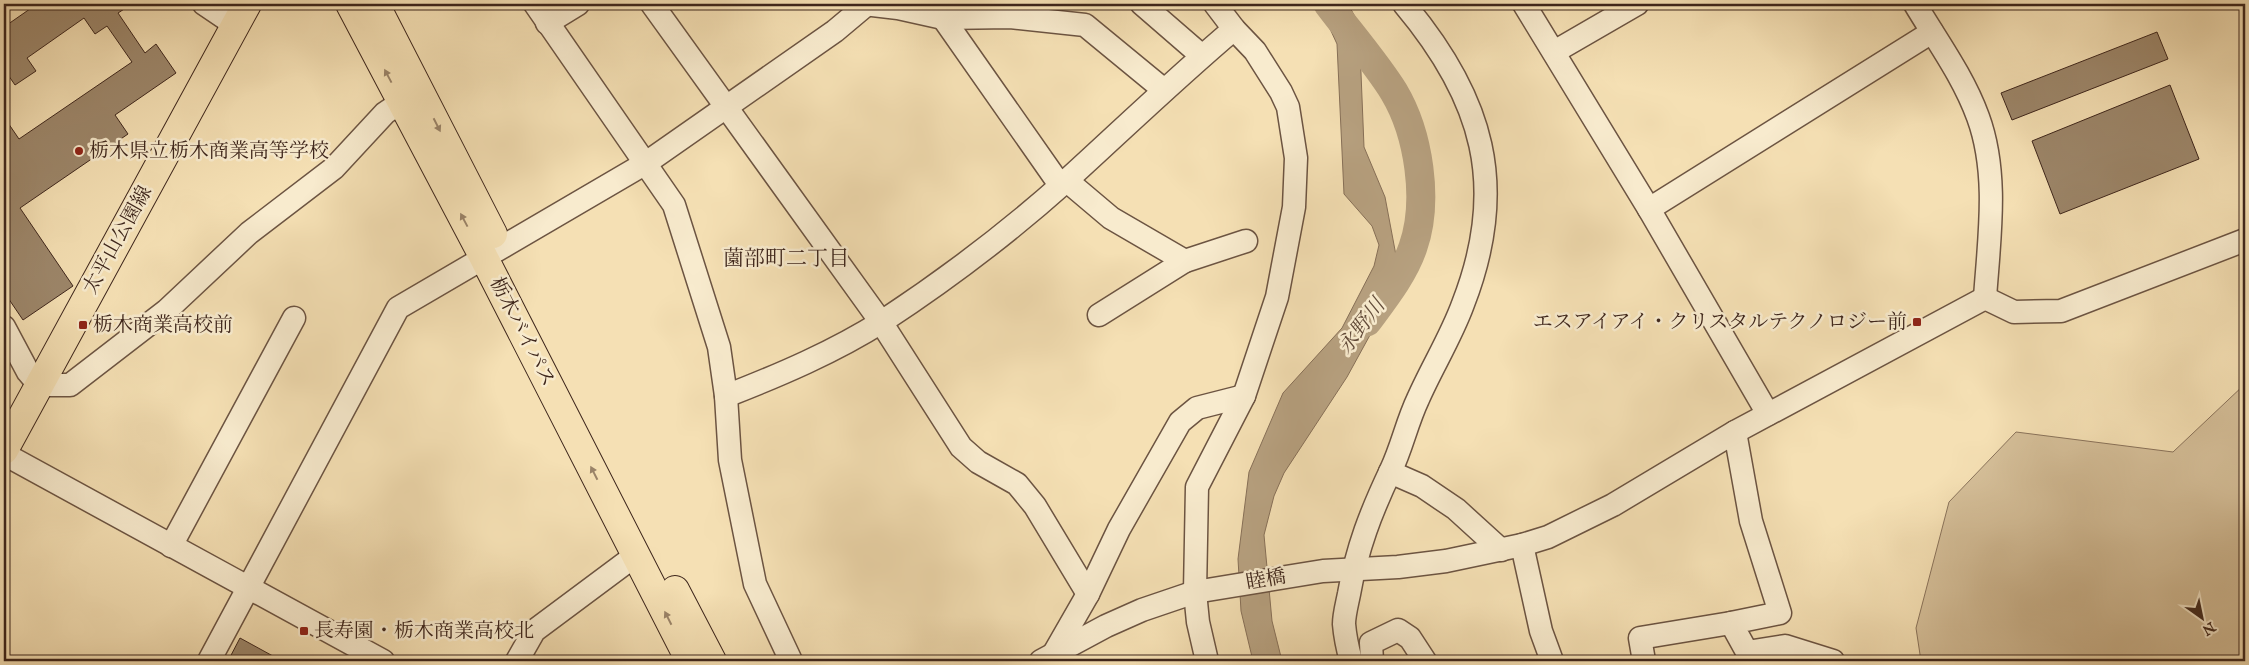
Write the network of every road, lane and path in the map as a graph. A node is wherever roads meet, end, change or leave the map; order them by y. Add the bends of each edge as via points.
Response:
1 (204, 4) edge
2 (350, 4) edge
3 (375, 4) edge
4 (535, 4) edge
5 (578, 4) edge
6 (652, 4) edge
7 (865, 4) edge
8 (1142, 4) edge
9 (1215, 4) edge
10 (1404, 4) edge
11 (1524, 4) edge
12 (1637, 4) edge
13 (1915, 4) edge
14 (241, 15) edge
15 (943, 18) junction
16 (548, 23) junction
17 (1234, 29) junction
18 (1932, 32) junction
19 (1554, 52) junction
20 (1202, 56) junction
21 (1164, 90) junction
22 (410, 96) junction
23 (725, 108) junction
24 (646, 163) junction
25 (1063, 183) junction
26 (1649, 209) junction
27 (2245, 240) edge
28 (1246, 241) dead end
29 (492, 252) junction
30 (1185, 261) junction
31 (1985, 298) junction
32 (1099, 314) dead end
33 (294, 318) dead end
34 (881, 322) junction
35 (4, 327) edge
36 (38, 385) junction
37 (726, 396) junction
38 (1244, 396) junction
39 (1768, 414) junction
40 (1736, 432) junction
41 (4, 450) edge
42 (4, 454) edge
43 (1390, 472) junction
44 (171, 546) junction
45 (1512, 548) junction
46 (636, 555) junction
47 (1353, 568) junction
48 (249, 588) junction
49 (1202, 591) junction
50 (1088, 594) junction
51 (1732, 623) junction
52 (1050, 659) edge
53 (209, 661) edge
54 (383, 661) edge
55 (517, 661) edge
56 (690, 661) edge
57 (712, 661) edge
58 (791, 661) edge
59 (1207, 661) edge
60 (1351, 661) edge
61 (1372, 661) edge
62 (1425, 661) edge
63 (1552, 661) edge
64 (1644, 661) edge
65 (1833, 661) edge

1 - 14 street
22 -> 2 main road, 栃木バイパス
3 - 22 main road, 栃木バイパス
4 - 16 street
5 - 16 street
6 - 23 street
7 - 15 street
7 - 23 street via 835,30
8 - 20 street
9 - 17 street
10 - 43 street via 1440,49 1473,114 1485,170 1487,202 1475,267 1463,304 1417,400
11 - 19 street
12 - 19 street
13 - 18 street
14 - 36 main road, 太平山公園線
15 - 21 street via 1010,17 1085,25
15 - 25 street
16 - 24 street
17 - 20 street
17 - 38 street via 1255,51 1282,92 1288,107 1296,158 1294,207 1285,262 1277,297
18 - 26 street
18 - 31 street via 1970,98 1988,158 1990,210
19 - 26 street
20 - 21 street
21 - 25 street
22 - 29 main road, 栃木バイパス
22 - 36 street via 385,112 334,168 249,233 166,311 70,385
23 - 24 street
23 - 34 street
24 - 29 street
24 - 37 street via 674,205 707,306
25 - 30 street via 1111,218
25 - 34 street via 954,270
26 - 39 street
27 - 31 street via 2060,311 2014,312
28 - 30 street
46 -> 29 main road, 栃木バイパス
29 - 48 street via 398,308
29 - 57 main road, 栃木バイパス
30 - 32 street
31 - 39 street, 睦橋
33 - 44 street
34 - 37 street via 785,373
34 - 50 street via 961,447 978,462 1017,484 1035,506
35 - 36 street
36 - 41 main road, 太平山公園線
37 - 58 street via 730,460 755,584
38 - 49 street via 1197,487
38 - 50 street via 1197,408 1180,422 1119,529
39 - 40 street, 睦橋
40 - 45 street, 睦橋 via 1613,505 1548,537
40 - 51 street via 1751,521 1780,613
42 - 44 street
43 - 45 street via 1422,486
43 - 47 street via 1370,514
44 - 48 street
45 - 47 street, 睦橋 via 1398,567
45 - 63 street
46 - 55 street via 534,631
56 -> 46 main road, 栃木バイパス
47 - 49 street, 睦橋
47 - 60 street via 1344,624
48 - 53 street
48 - 54 street
49 - 52 street, 睦橋 via 1142,610
49 - 59 street via 1198,622
50 - 52 street
51 - 64 street via 1640,638
51 - 65 street via 1747,652 1785,646
61 - 62 street via 1371,643 1398,630 1410,638

